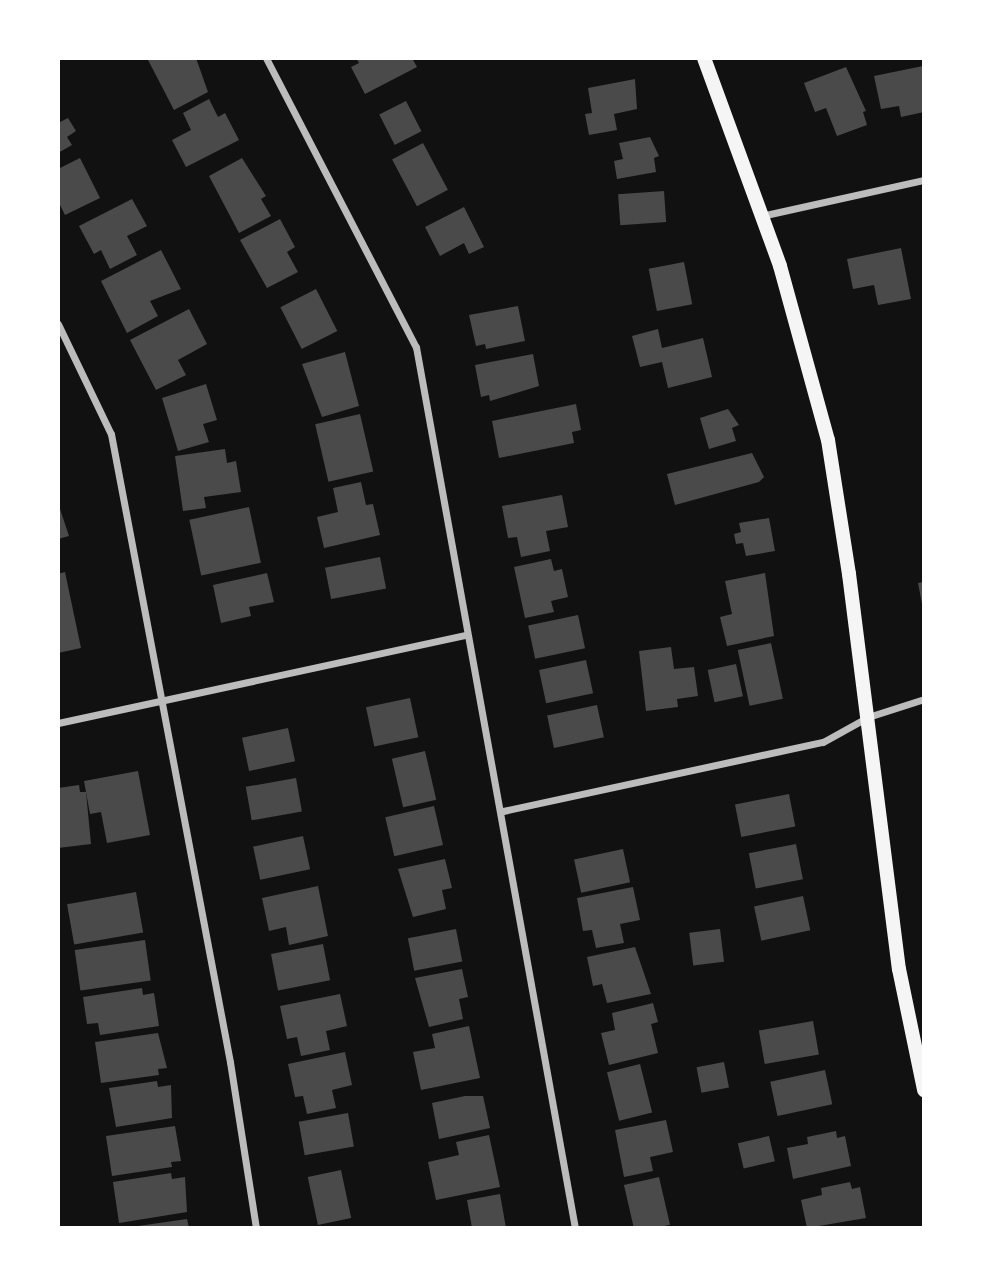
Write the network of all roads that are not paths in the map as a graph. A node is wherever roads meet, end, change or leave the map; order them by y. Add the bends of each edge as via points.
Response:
1 (267, 58) edge
2 (704, 58) edge
3 (924, 180) edge
4 (761, 216) junction
5 (58, 324) edge
6 (466, 635) junction
7 (924, 699) edge
8 (163, 700) junction
9 (868, 717) junction
10 (58, 723) edge
11 (503, 811) junction
12 (924, 1090) edge
13 (256, 1228) edge
14 (575, 1228) edge

1 - 6 street via 416,347
2 - 4 main road
3 - 4 street
4 - 9 main road via 812,374 828,440
5 - 8 street via 111,434
6 - 8 street
6 - 11 street
7 - 9 street
8 - 10 street
8 - 13 street
9 - 11 street via 823,742
9 - 12 main road via 899,969
11 - 14 street

